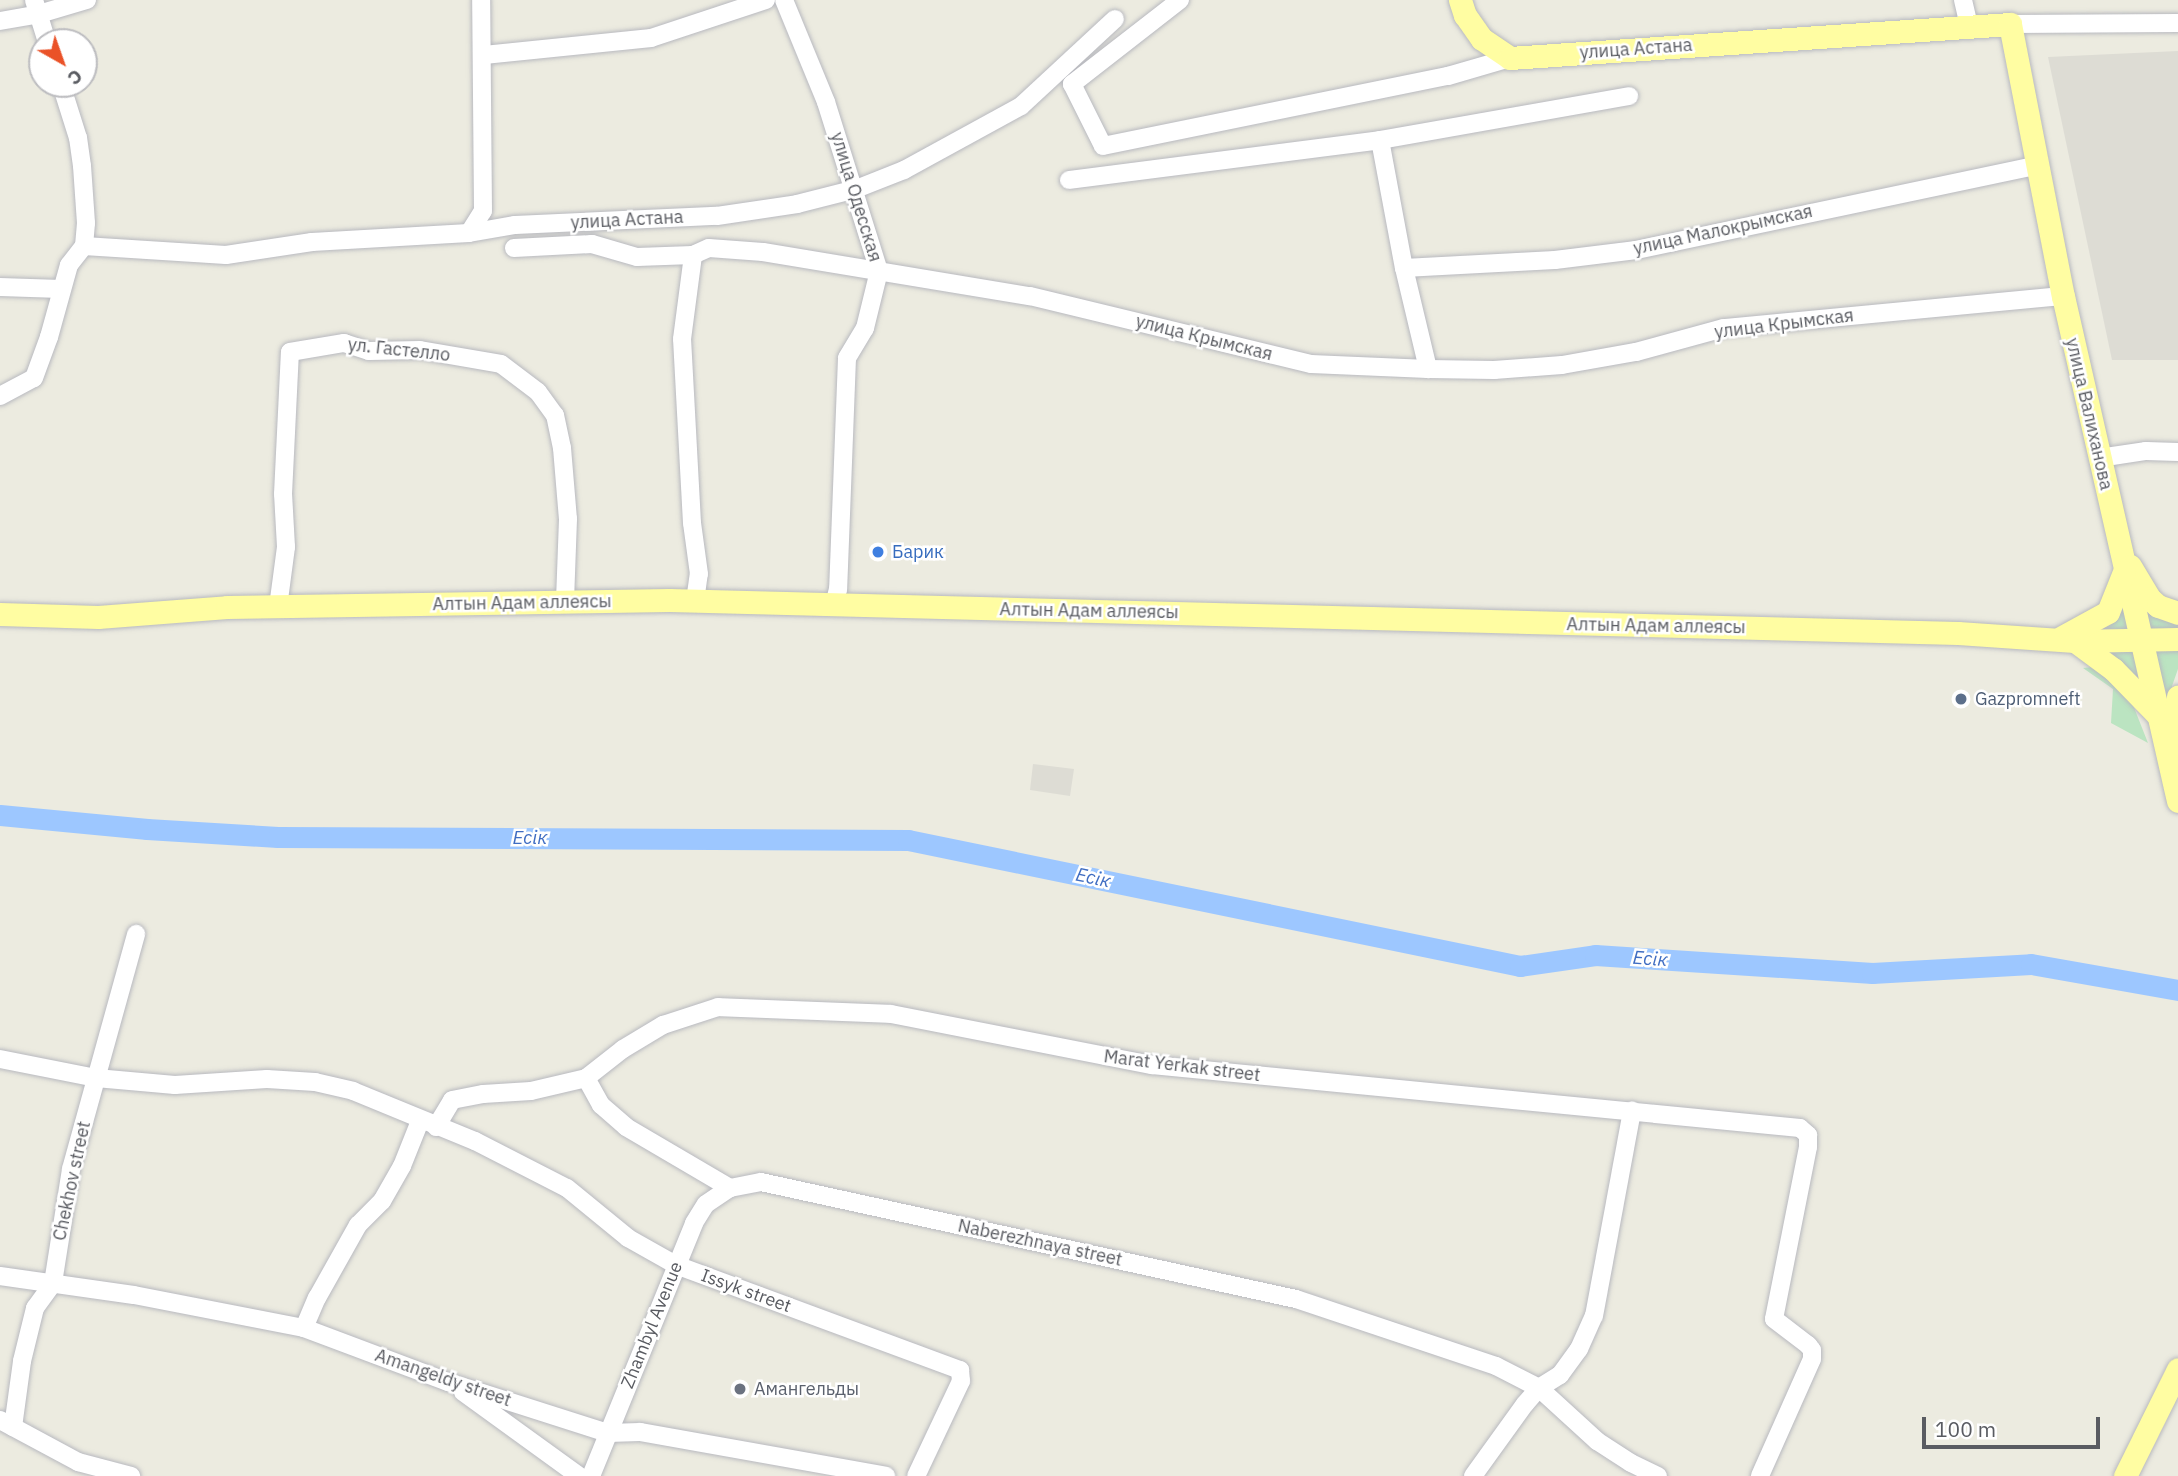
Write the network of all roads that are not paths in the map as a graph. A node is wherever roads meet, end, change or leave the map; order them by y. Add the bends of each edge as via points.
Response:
1 (87, 0) edge
2 (481, 0) edge
3 (766, 0) edge
4 (784, 0) edge
5 (1180, 0) edge
6 (1460, 0) edge
7 (1963, 0) edge
8 (36, 7) edge
9 (1115, 19) dead end
10 (0, 21) edge
11 (2178, 23) edge
12 (2010, 24) junction
13 (1969, 27) junction
14 (43, 28) edge
15 (484, 55) junction
16 (1510, 58) junction
17 (1629, 96) dead end
18 (65, 98) edge
19 (1380, 140) junction
20 (2038, 165) junction
21 (1069, 180) dead end
22 (856, 188) junction
23 (469, 233) junction
24 (84, 246) junction
25 (514, 248) dead end
26 (693, 255) junction
27 (1404, 268) junction
28 (879, 271) junction
29 (0, 287) edge
30 (61, 289) junction
31 (2063, 296) junction
32 (1428, 369) junction
33 (0, 396) edge
34 (2178, 452) edge
35 (2099, 458) junction
36 (2123, 563) junction
37 (695, 601) junction
38 (565, 602) junction
39 (834, 605) junction
40 (278, 607) junction
41 (2178, 613) edge
42 (0, 614) edge
43 (2139, 638) junction
44 (2178, 639) edge
45 (2066, 641) junction
46 (2178, 697) edge
47 (2157, 713) junction
48 (2169, 755) junction
49 (2178, 801) edge
50 (136, 934) dead end
51 (0, 1059) edge
52 (96, 1078) junction
53 (586, 1078) junction
54 (1632, 1111) junction
55 (428, 1124) junction
56 (730, 1188) junction
57 (676, 1265) junction
58 (0, 1276) edge
59 (53, 1283) junction
60 (304, 1328) junction
61 (2178, 1368) edge
62 (448, 1382) junction
63 (1539, 1388) junction
64 (7, 1423) edge
65 (608, 1433) junction
66 (131, 1476) edge
67 (579, 1476) edge
68 (591, 1476) edge
69 (886, 1476) edge
70 (916, 1476) edge
71 (1473, 1476) edge
72 (1658, 1476) edge
73 (1760, 1476) edge
74 (2125, 1476) edge

1 - 8 street
2 - 15 street
3 - 15 street via 651,38
4 - 22 street, улица Одесская
5 - 16 street, улица Астана via 1072,84 1103,146 1448,76
6 - 16 main road via 1482,39
7 - 13 street
8 - 10 street
8 - 14 street
9 - 22 street, улица Астана via 1021,106 904,170
11 - 12 street, улица Астана
12 - 13 main road, улица Астана
12 - 20 main road, улица Валиханова
13 - 16 main road, улица Астана
15 - 23 street via 484,211
17 - 19 street
18 - 24 street via 82,166
19 - 21 street
19 - 27 street
20 - 27 street, улица Малокрымская via 1636,250 1555,260
20 - 31 main road, улица Валиханова
22 - 23 street, улица Астана via 797,204 717,216 516,225
22 - 28 street, улица Одесская
23 - 24 street, улица Астана via 312,242 226,255
24 - 30 street via 69,265
25 - 26 street, улица Крымская via 592,244 637,257
26 - 28 street, улица Крымская via 709,248 764,252
26 - 37 street via 682,340 699,574
27 - 32 street
28 - 32 street, улица Крымская via 1030,296 1311,365
28 - 39 street, улица Одесская via 866,328 847,358
29 - 30 street
30 - 33 street via 34,378
31 - 32 street, улица Крымская via 1724,328 1636,352 1562,365
31 - 35 main road, улица Валиханова
34 - 35 street
35 - 36 main road, улица Валиханова
36 - 41 main road via 2149,598
36 - 43 main road, улица Валиханова
36 - 45 main road via 2108,612
37 - 38 main road, Алтын Адам аллеясы
37 - 39 main road, Алтын Адам аллеясы
38 - 40 main road, Алтын Адам аллеясы
38 - 40 street, ул. Гастелло via 568,519 562,448 555,415 538,392 500,364 420,350 369,351 344,343 290,352 283,494 286,547
39 - 45 main road, Алтын Адам аллеясы via 1958,633
40 - 42 main road, Алтын Адам аллеясы via 98,617
43 - 44 main road, Алтын Адам аллеясы
43 - 45 main road, Алтын Адам аллеясы
43 - 47 main road, улица Валиханова
45 - 47 main road via 2113,669
46 - 48 main road
47 - 48 main road, улица Валиханова
48 - 49 main road, улица Валиханова
50 - 52 street, Chekhov street
51 - 52 street
52 - 55 street via 175,1085 267,1079 316,1082 353,1091
52 - 59 street, Chekhov street via 71,1169
53 - 54 street, Marat Yerkak street via 663,1025 718,1007 891,1014 1152,1065
53 - 55 street via 531,1091 452,1100
53 - 56 street via 601,1105 626,1127
54 - 63 street via 1594,1316 1560,1375
54 - 73 street, Marat Yerkak street via 1800,1128 1808,1135 1774,1319 1808,1345 1812,1360
55 - 57 street, Issyk street via 567,1188 628,1238
55 - 60 street via 382,1201 359,1225
56 - 57 street, Zhambyl Avenue via 706,1204
56 - 63 street, Naberezhnaya street via 761,1182 1296,1300 1496,1366
57 - 65 street, Zhambyl Avenue
57 - 70 street, Issyk street via 960,1370 961,1381
58 - 59 street, Amangeldy street
59 - 60 street, Amangeldy street
59 - 64 street, Chekhov street via 35,1308
60 - 62 street, Amangeldy street
61 - 74 main road
62 - 65 street, Amangeldy street
62 - 67 street
63 - 71 street
63 - 72 street, Naberezhnaya street via 1597,1441
64 - 66 street via 78,1462
65 - 68 street, Zhambyl Avenue
65 - 69 street, Amangeldy street via 640,1432

